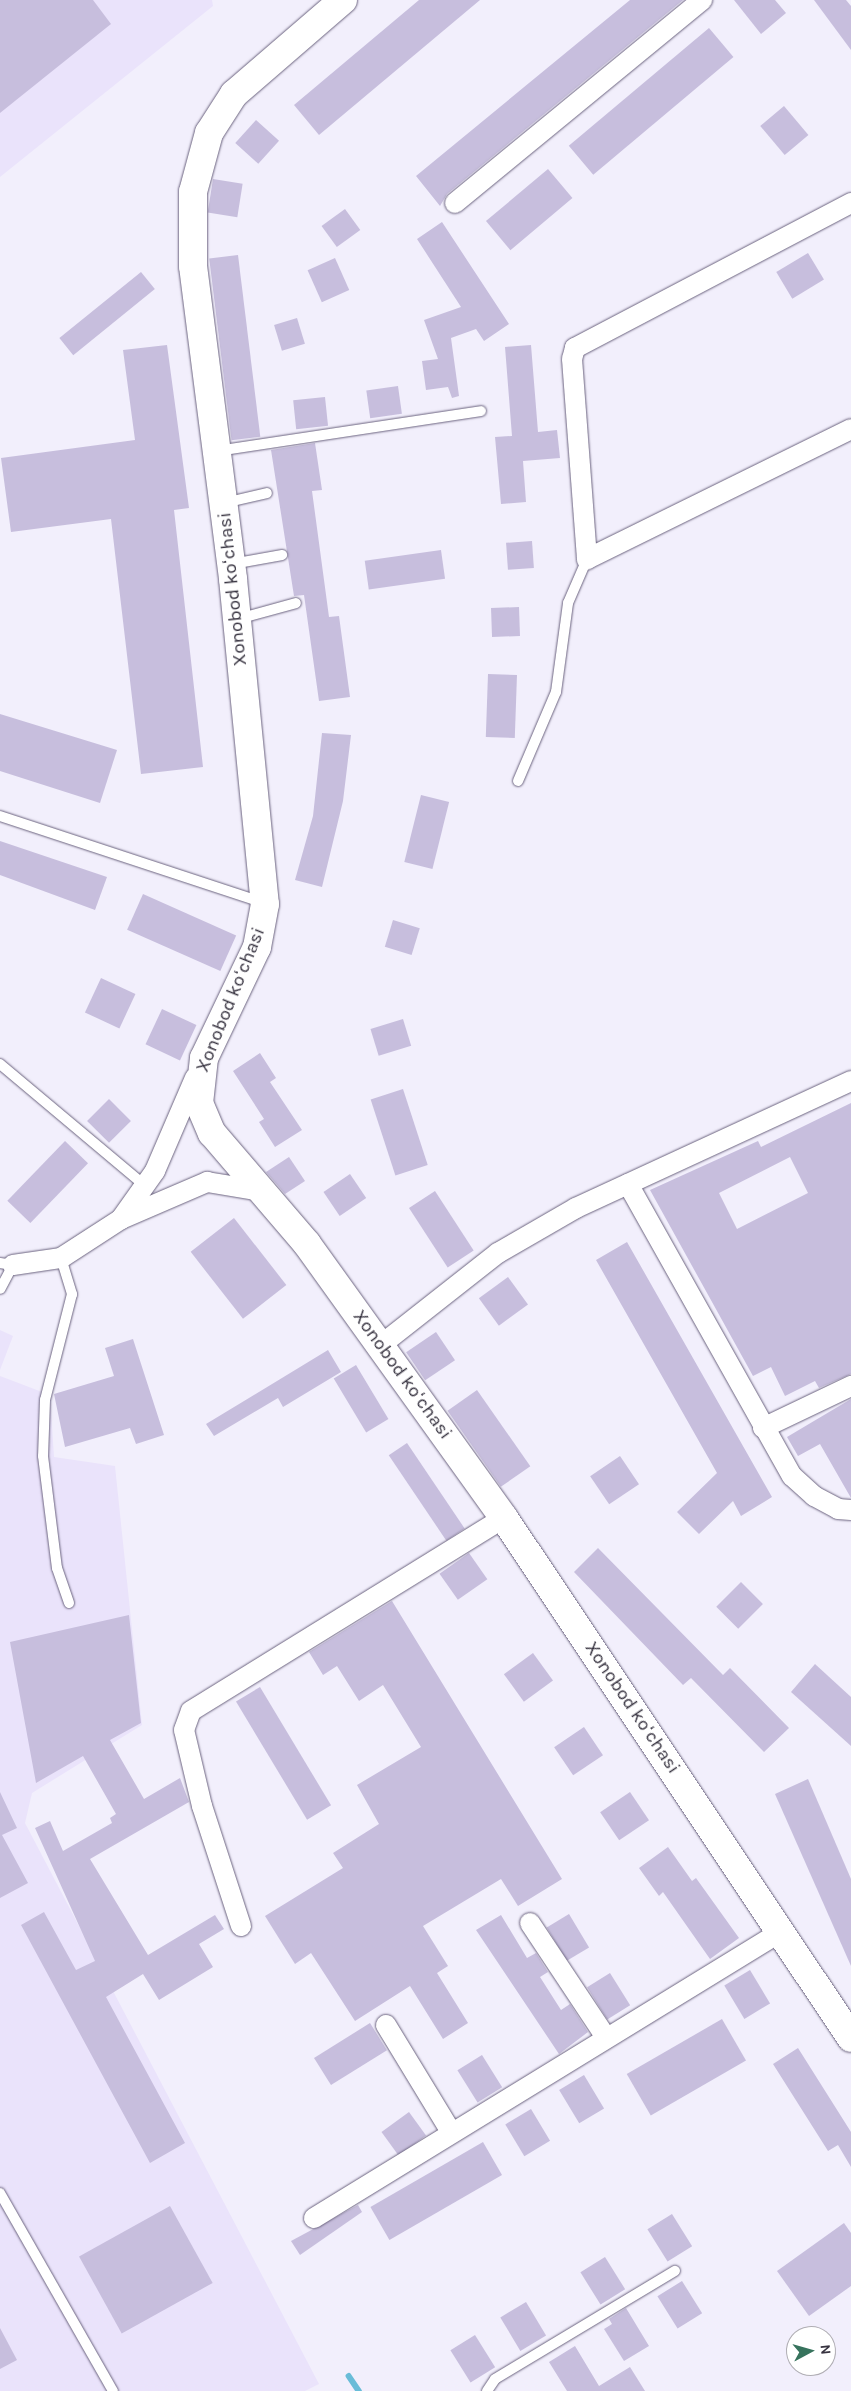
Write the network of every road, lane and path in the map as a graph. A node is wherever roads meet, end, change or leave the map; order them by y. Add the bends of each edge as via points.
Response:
1 (344, 0) edge
2 (702, 0) edge
3 (851, 202) edge
4 (455, 203) dead end
5 (480, 411) dead end
6 (851, 429) edge
7 (216, 451) junction
8 (266, 493) dead end
9 (223, 503) junction
10 (282, 555) dead end
11 (587, 559) junction
12 (231, 564) junction
13 (296, 603) dead end
14 (237, 620) junction
15 (518, 781) dead end
16 (0, 816) edge
17 (265, 904) junction
18 (204, 1058) junction
19 (0, 1064) edge
20 (851, 1081) edge
21 (628, 1184) junction
22 (144, 1185) junction
23 (262, 1191) junction
24 (120, 1219) junction
25 (61, 1258) junction
26 (6, 1264) edge
27 (0, 1289) edge
28 (381, 1345) junction
29 (851, 1386) edge
30 (763, 1428) junction
31 (851, 1510) edge
32 (504, 1518) junction
33 (69, 1603) dead end
34 (530, 1924) dead end
35 (241, 1926) dead end
36 (782, 1931) junction
37 (386, 2025) dead end
38 (605, 2036) junction
39 (851, 2038) edge
40 (451, 2132) junction
41 (0, 2192) edge
42 (314, 2218) dead end
43 (675, 2271) dead end
44 (113, 2391) edge
45 (487, 2391) edge

1 - 7 main road, Xonobod koʻchasi via 234,94 209,133 199,162 192,207 192,266
2 - 4 street
3 - 11 street via 575,348 572,359
5 - 7 lane
6 - 11 street
7 - 9 main road, Xonobod koʻchasi
8 - 9 lane
9 - 12 main road, Xonobod koʻchasi
10 - 12 lane
11 - 15 lane via 568,603 556,692
12 - 14 main road, Xonobod koʻchasi
13 - 14 lane
14 - 17 main road, Xonobod koʻchasi
16 - 17 lane
17 - 18 main road, Xonobod koʻchasi via 257,947
18 - 22 street via 168,1145
18 - 23 main road, Xonobod koʻchasi via 198,1092 201,1114
19 - 22 lane
20 - 21 street
21 - 28 street via 576,1208 498,1253
21 - 30 street
22 - 24 street
23 - 24 street via 207,1182
23 - 28 main road, Xonobod koʻchasi
24 - 25 street
25 - 26 street
25 - 33 lane via 72,1294 45,1400 43,1456 57,1568
26 - 27 lane
28 - 32 main road, Xonobod koʻchasi
29 - 30 street
30 - 31 street via 792,1476 838,1509
32 - 35 street via 191,1711 184,1730 202,1806
32 - 36 main road, Xonobod koʻchasi
34 - 38 street
36 - 38 street
36 - 39 main road, Xonobod koʻchasi
37 - 40 street
38 - 40 street
40 - 42 street
41 - 44 lane
43 - 45 lane via 495,2379

